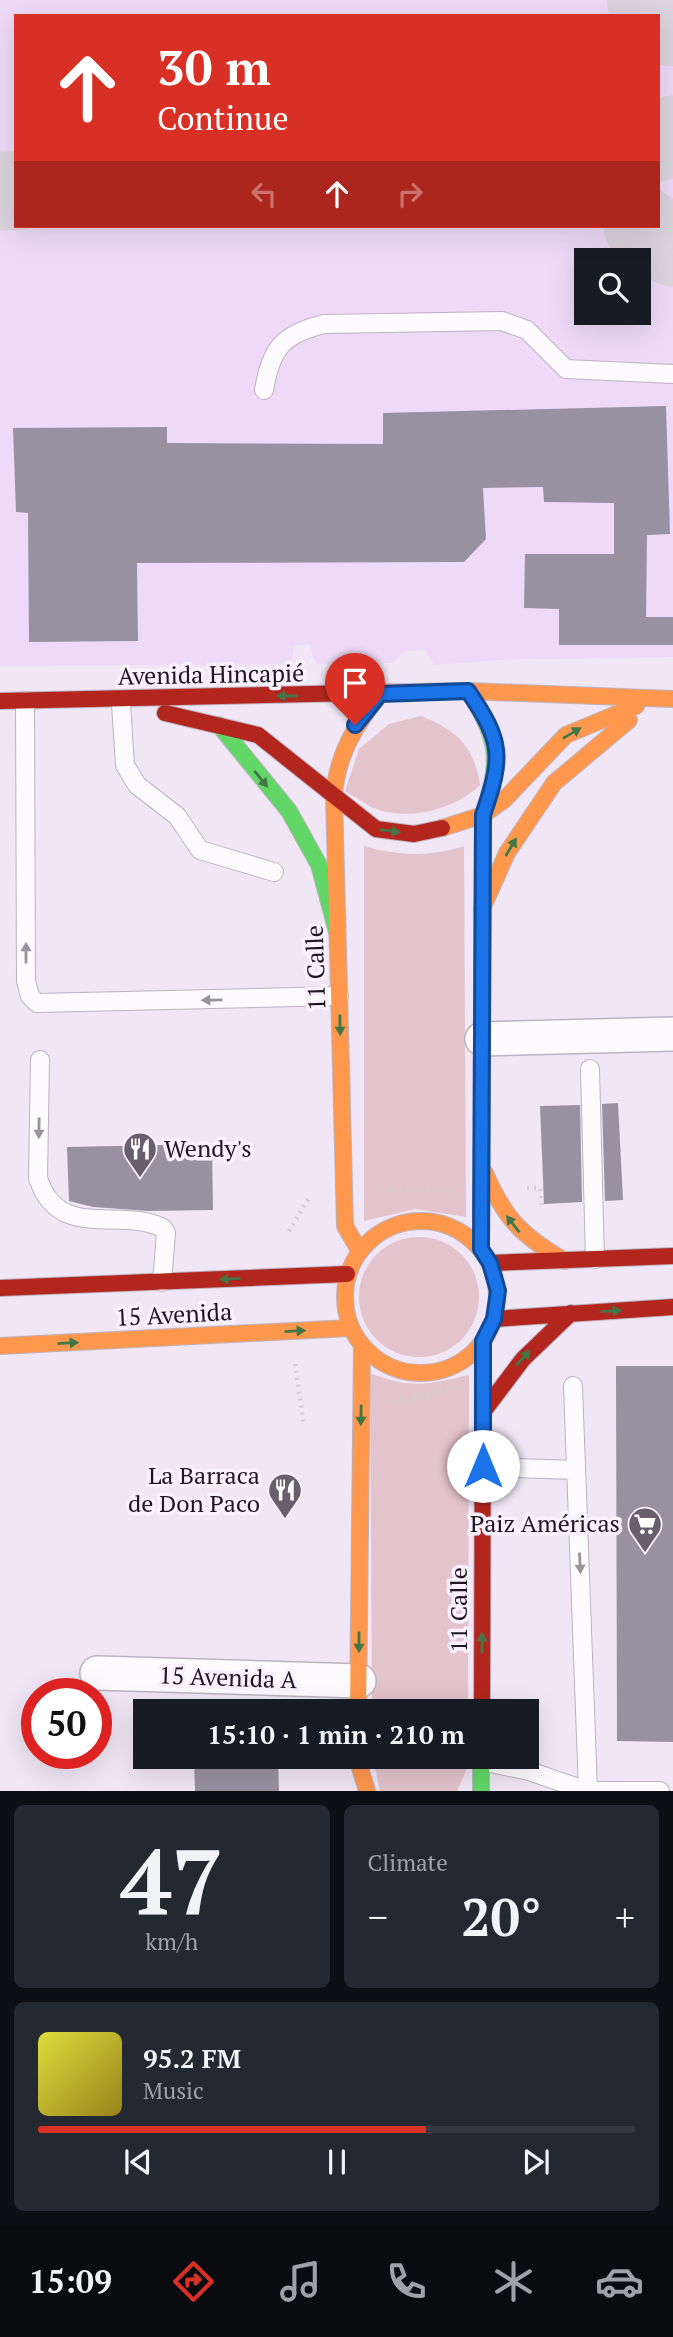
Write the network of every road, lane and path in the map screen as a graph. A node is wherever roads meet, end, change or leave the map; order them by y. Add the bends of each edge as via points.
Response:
1 (673, 374) edge
2 (264, 390) dead end
3 (468, 691) junction
4 (380, 694) junction
5 (654, 699) junction
6 (673, 699) edge
7 (0, 701) edge
8 (25, 701) junction
9 (113, 702) junction
10 (219, 724) junction
11 (334, 795) junction
12 (483, 815) junction
13 (274, 872) dead end
14 (482, 909) junction
15 (337, 932) junction
16 (339, 996) junction
17 (673, 1034) edge
18 (482, 1039) junction
19 (40, 1060) dead end
20 (590, 1069) dead end
21 (482, 1167) junction
22 (359, 1250) junction
23 (673, 1255) edge
24 (486, 1256) junction
25 (595, 1259) junction
26 (565, 1261) junction
27 (347, 1273) junction
28 (162, 1282) junction
29 (0, 1288) edge
30 (673, 1307) edge
31 (571, 1313) junction
32 (494, 1319) junction
33 (350, 1328) junction
34 (290, 1332) junction
35 (483, 1341) junction
36 (0, 1346) edge
37 (362, 1346) junction
38 (483, 1380) junction
39 (573, 1386) dead end
40 (483, 1412) junction
41 (361, 1425) junction
42 (304, 1426) dead end
43 (483, 1466) junction
44 (575, 1470) junction
45 (97, 1673) dead end
46 (358, 1696) edge
47 (482, 1699) edge
48 (356, 1769) edge
49 (361, 1769) edge
50 (479, 1769) edge
51 (481, 1769) edge
52 (517, 1769) edge
53 (355, 1791) edge
54 (367, 1791) edge
55 (471, 1791) edge
56 (481, 1791) edge
57 (588, 1791) edge
58 (598, 1791) edge
59 (631, 1791) edge
60 (660, 1791) edge

1 - 2 lane via 566,369 527,330 502,321 324,324 301,330 282,342 268,363
3 - 4 main road, Avenida Hincapié
3 - 5 main road, Avenida Hincapié
3 - 12 main road via 486,718 498,753 497,774
4 -> 9 main road, Avenida Hincapié
4 - 11 main road, 11 Calle via 341,748
5 - 6 main road, Avenida Hincapié
12 -> 5 main road, Avenida Hincapié via 504,800 566,735
14 -> 5 main road via 507,853 554,783
7 - 8 main road, Avenida Hincapié
8 - 9 main road, Avenida Hincapié
16 -> 8 lane via 37,1003 26,982
9 - 10 main road, Avenida Hincapié
9 - 13 lane via 125,765 137,785 177,816 200,850
10 - 11 main road, Avenida Hincapié via 258,735
10 -> 15 main road via 289,811 318,865
11 -> 12 main road, Avenida Hincapié via 376,829 414,834
11 - 15 main road, 11 Calle
12 - 14 main road
14 - 18 main road
15 - 16 main road, 11 Calle
16 -> 22 main road, 11 Calle via 345,1226
17 - 18 street
18 - 21 main road
19 -> 28 lane via 38,1178 43,1192 50,1204 67,1215 163,1228
20 - 25 lane
21 - 24 main road
26 -> 21 main road via 522,1237 498,1205
22 - 24 main road via 380,1231 405,1221 434,1220 460,1231
22 - 27 main road
23 - 25 main road
24 - 26 main road
24 - 32 main road via 498,1291
25 - 26 main road
27 -> 28 main road, 15 Avenida
27 - 33 main road via 344,1301
28 - 29 main road, 15 Avenida
31 -> 30 main road
31 - 32 main road
40 -> 31 main road via 533,1347
32 - 35 main road
34 -> 33 main road, 15 Avenida
33 - 37 main road
36 -> 34 main road, 15 Avenida
34 - 42 path
35 - 37 main road via 467,1359 447,1370 424,1374 390,1366
35 - 38 main road, 11 Calle
37 -> 41 main road
38 - 40 main road, 11 Calle
38 - 41 path via 394,1402 378,1425
39 - 44 lane
40 - 43 main road, 11 Calle
41 -> 46 main road
43 - 44 lane
47 -> 43 main road, 11 Calle
44 -> 57 lane
45 - 46 street, 15 Avenida A
48 - 53 main road
49 - 54 main road
50 - 55 main road
51 - 56 main road
52 - 57 lane
58 - 59 lane
59 - 60 lane

